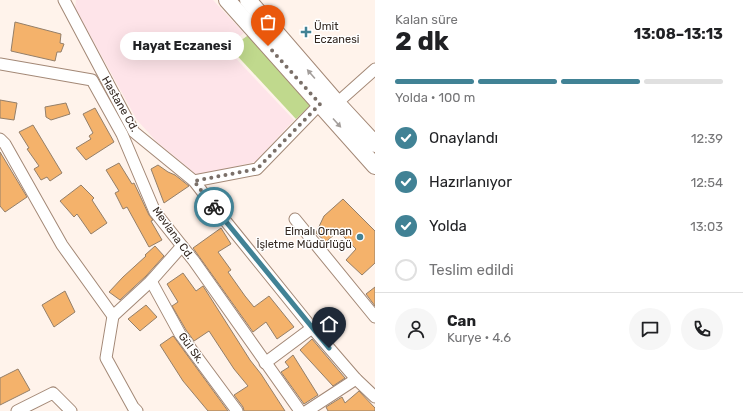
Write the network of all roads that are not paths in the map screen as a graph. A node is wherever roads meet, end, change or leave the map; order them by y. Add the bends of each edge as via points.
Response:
1 (64, 0) edge
2 (227, 0) edge
3 (248, 0) edge
4 (0, 64) edge
5 (375, 69) edge
6 (337, 103) junction
7 (320, 104) junction
8 (134, 132) junction
9 (122, 134) junction
10 (0, 139) edge
11 (375, 144) edge
12 (375, 166) edge
13 (194, 181) junction
14 (295, 219) dead end
15 (182, 246) junction
16 (151, 282) junction
17 (113, 316) junction
18 (375, 317) edge
19 (312, 328) junction
20 (265, 363) junction
21 (356, 378) junction
22 (374, 393) edge
23 (17, 411) edge
24 (71, 411) edge
25 (137, 411) edge
26 (237, 411) edge
27 (300, 411) edge
28 (307, 411) edge

1 - 8 street, Hastane Cd.
2 - 7 main road
6 -> 3 main road
4 - 9 street, Mevlana Cd. via 92,80
5 - 6 street
6 - 11 main road
7 -> 12 main road
7 - 13 street via 257,169
8 - 9 street
8 - 13 street, Hastane Cd.
9 - 15 street, Mevlana Cd. via 155,212
10 - 17 street via 62,245
13 - 19 street, Hastane Cd.
14 - 18 street
15 - 16 street
15 - 20 street, Mevlana Cd.
16 - 17 street
16 - 26 street, Gül Sk. via 180,334
17 - 25 street via 106,358
19 - 20 street
19 - 21 street, Hastane Cd.
20 - 27 street, Mevlana Cd.
21 - 22 street, Hastane Cd.
21 - 28 street
23 - 24 street via 53,393

